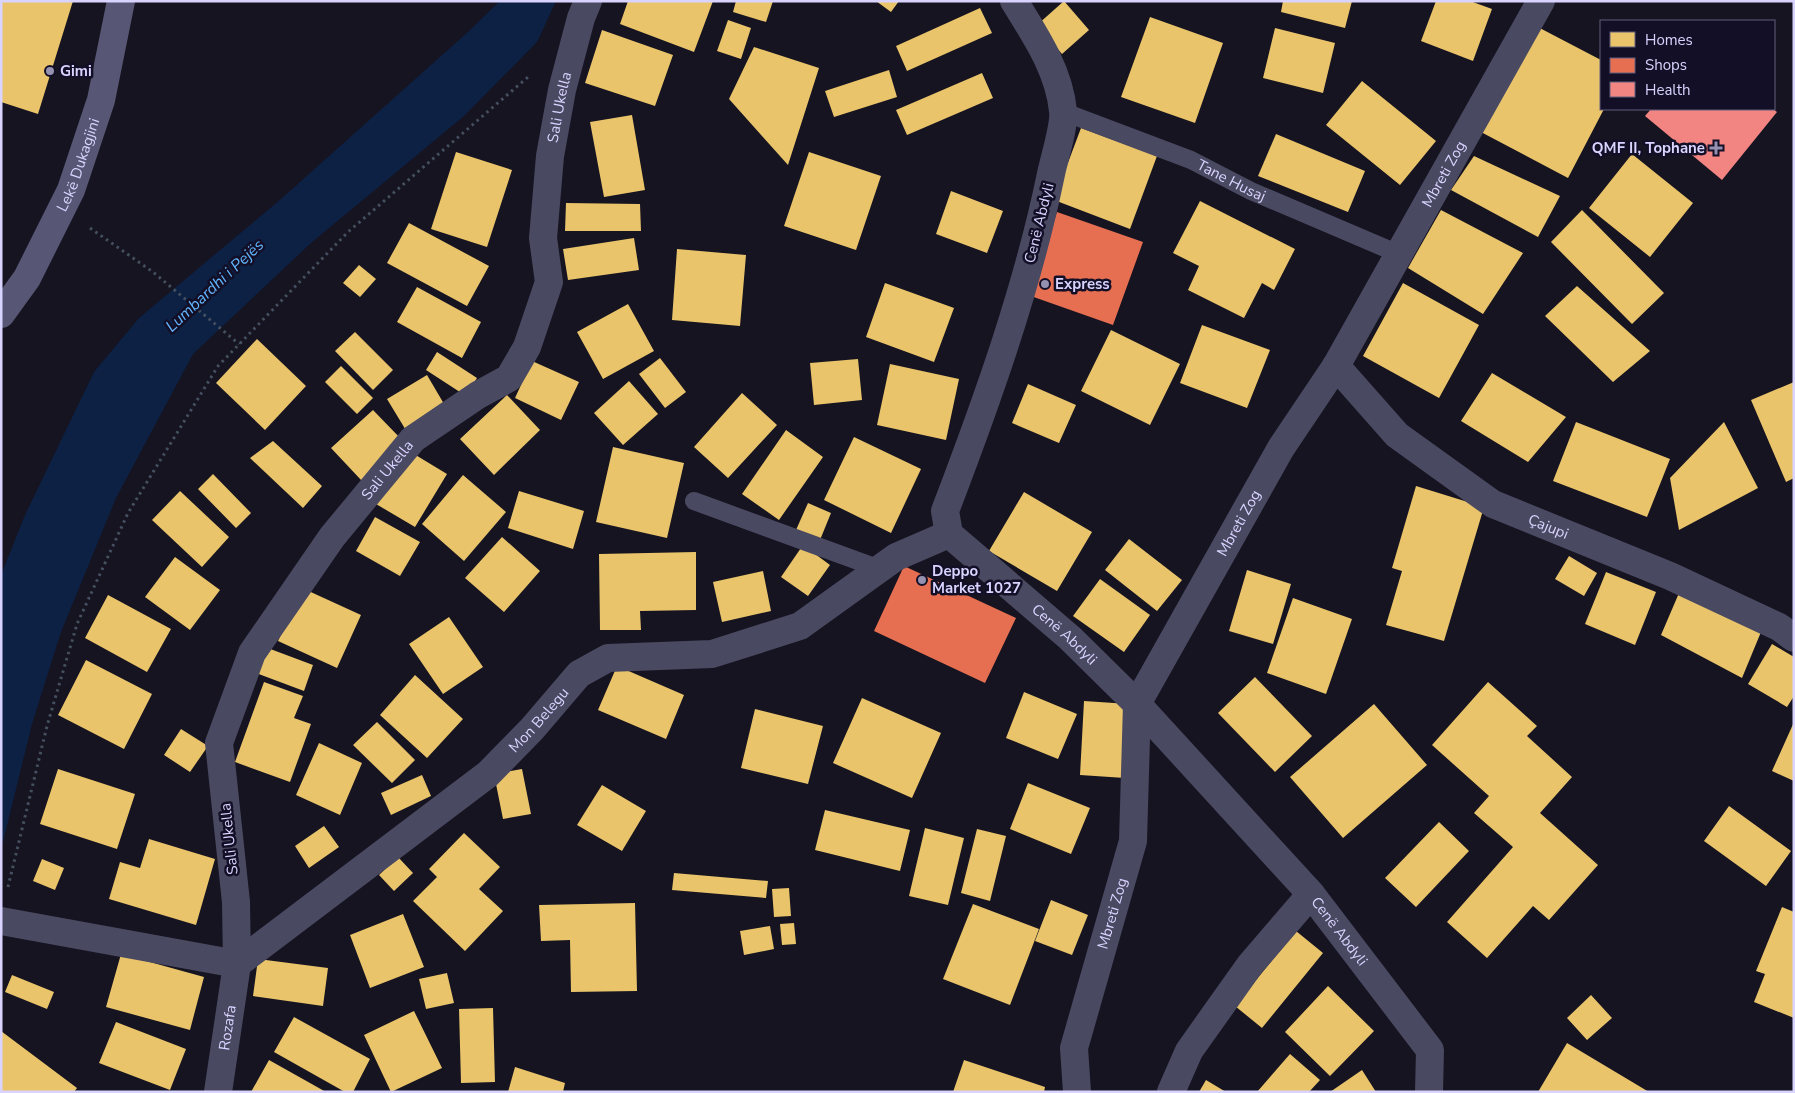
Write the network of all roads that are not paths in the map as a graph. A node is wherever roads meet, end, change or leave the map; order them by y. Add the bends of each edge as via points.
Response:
1 (121, 1) edge
2 (588, 1) edge
3 (1014, 1) edge
4 (1541, 1) edge
5 (1064, 112) junction
6 (1398, 254) junction
7 (1, 314) edge
8 (1336, 366) junction
9 (694, 501) dead end
10 (949, 534) junction
11 (880, 569) junction
12 (1789, 627) edge
13 (1137, 704) junction
14 (1311, 894) junction
15 (4, 908) edge
16 (237, 964) junction
17 (218, 1092) edge
18 (1076, 1092) edge
19 (1171, 1092) edge
20 (1429, 1092) edge

1 - 7 street, Lekë Dukagjini via 102,100 62,210 27,278
2 - 16 street, Sali Ukella via 562,90 550,156 543,238 549,282 527,347 509,378 413,439 332,537 252,653 219,743 236,902
3 - 5 street, Cenë Abdyli via 1054,72
4 - 6 street, Mbreti Zog
5 - 6 lane, Tane Husaj via 1191,160 1250,191
5 - 10 street, Cenë Abdyli via 1042,215 1008,340 945,511
6 - 8 street, Mbreti Zog
8 - 12 street, Çajupi via 1397,435 1493,504
8 - 13 street, Mbreti Zog via 1281,448
9 - 11 lane
10 - 11 street, Mon Belegu via 896,557
10 - 13 street, Cenë Abdyli via 1070,638
11 - 16 street, Mon Belegu via 800,626 712,654 608,658 579,674 488,774
13 - 14 street, Cenë Abdyli
13 - 18 street, Mbreti Zog via 1133,841 1074,1048
14 - 19 street via 1250,965 1194,1043
14 - 20 street, Cenë Abdyli via 1430,1050
15 - 16 street
16 - 17 street, Rozafa

